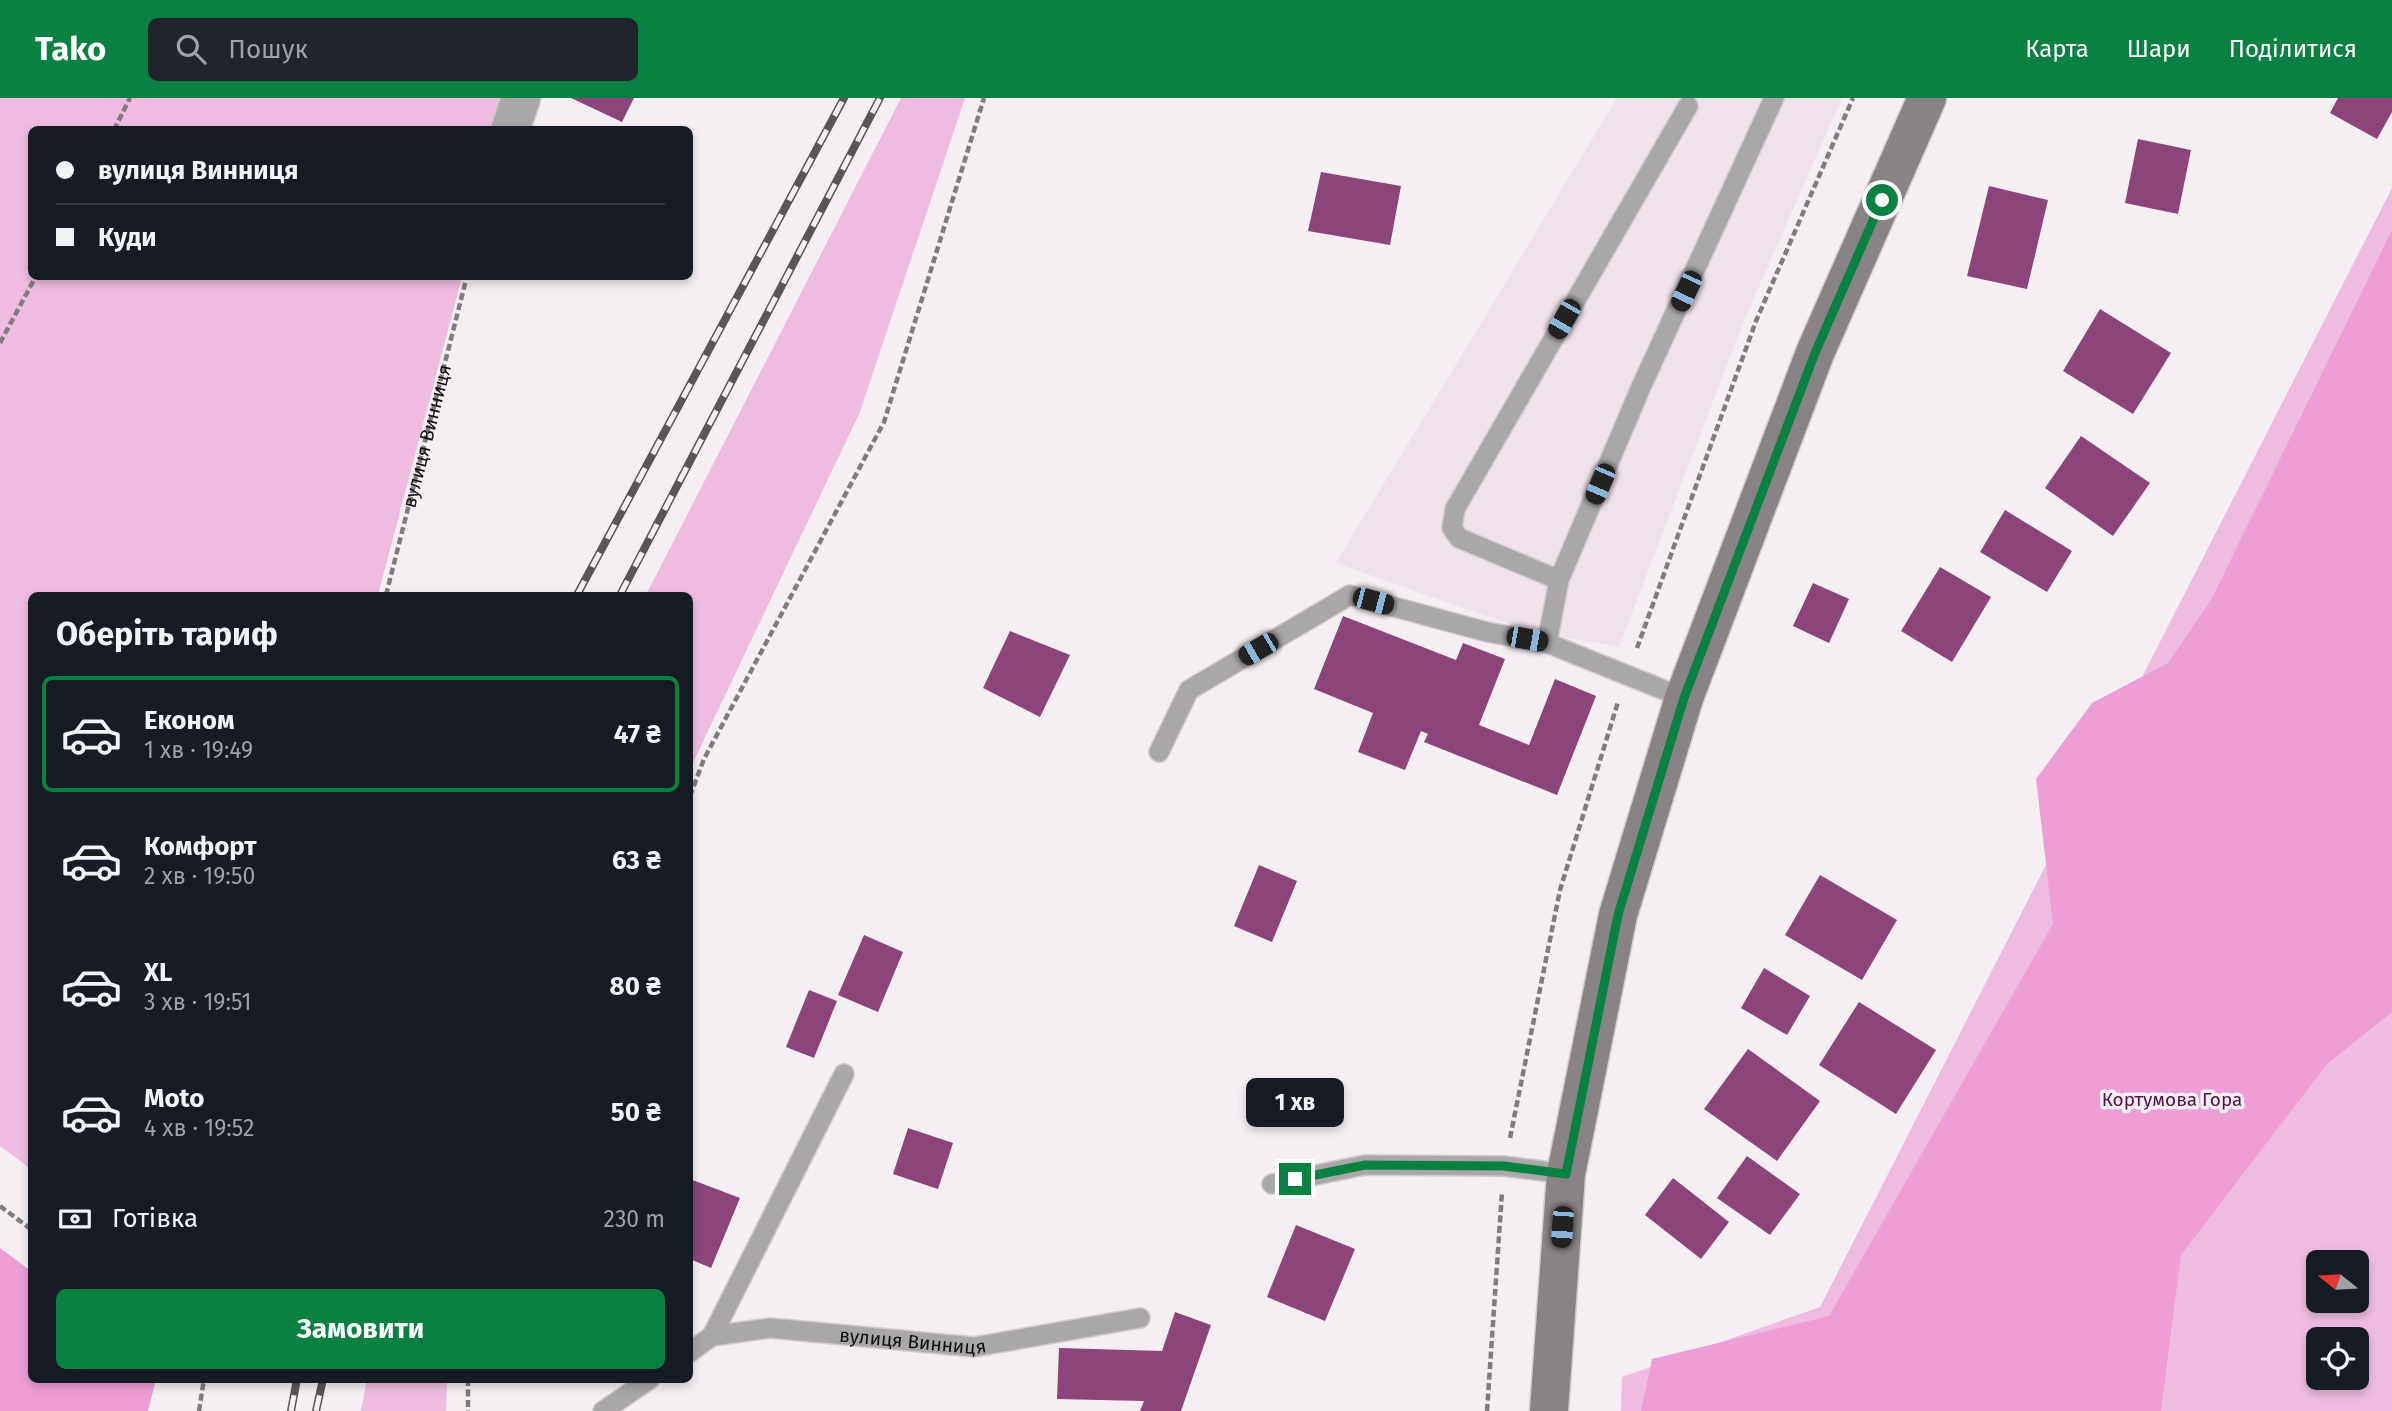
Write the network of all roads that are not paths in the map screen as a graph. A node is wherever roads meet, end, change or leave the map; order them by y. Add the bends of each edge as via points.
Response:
1 (521, 98) edge
2 (1774, 98) edge
3 (1927, 98) edge
4 (1688, 106) dead end
5 (511, 126) edge
6 (1559, 580) junction
7 (1547, 643) junction
8 (1684, 698) junction
9 (1159, 752) dead end
10 (844, 1074) dead end
11 (1566, 1174) junction
12 (1272, 1184) dead end
13 (1140, 1318) dead end
14 (712, 1336) junction
15 (693, 1350) edge
16 (644, 1383) edge
17 (603, 1411) edge
18 (1549, 1411) edge

1 - 5 street
2 - 6 lane via 1641,387
3 - 8 main road via 1815,353
4 - 6 lane via 1455,509 1452,528 1459,538
6 - 7 lane
7 - 8 lane
7 - 9 lane via 1487,632 1350,595 1189,690
8 - 11 main road via 1618,915
10 - 14 lane
11 - 12 lane via 1504,1166 1365,1165
11 - 18 main road
13 - 14 lane, вулиця Винниця via 974,1347 770,1328
14 - 15 lane, вулиця Винниця
16 - 17 lane

